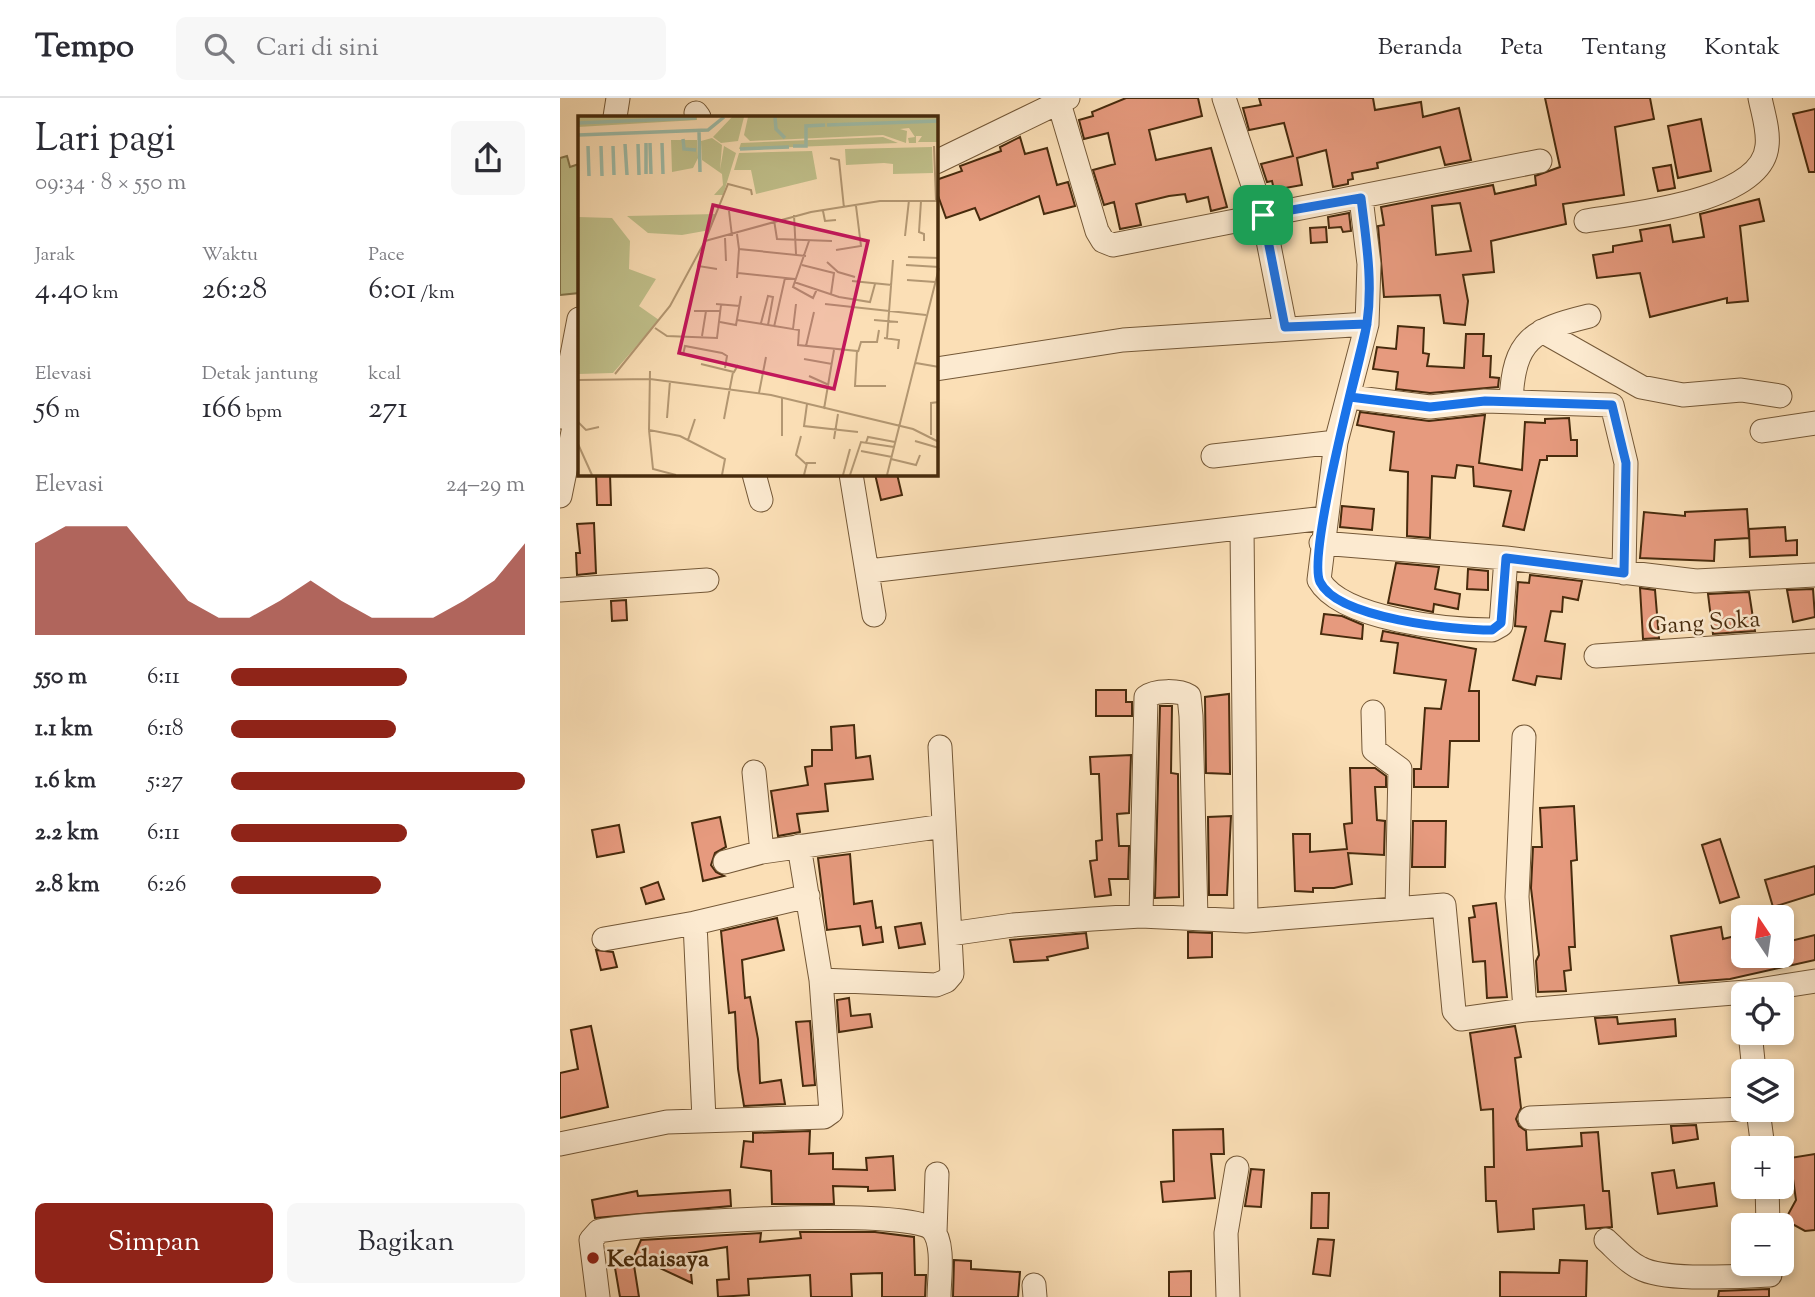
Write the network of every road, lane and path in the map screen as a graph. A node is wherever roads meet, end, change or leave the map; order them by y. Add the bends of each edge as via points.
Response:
1 (618, 98) edge
2 (1224, 98) edge
3 (1760, 98) edge
4 (1064, 100) edge
5 (615, 116) edge
6 (938, 161) edge
7 (1540, 161) dead end
8 (1361, 198) junction
9 (1263, 215) junction
10 (1586, 221) dead end
11 (1589, 316) dead end
12 (1367, 324) junction
13 (1285, 327) junction
14 (1542, 331) junction
15 (578, 337) edge
16 (938, 369) edge
17 (575, 392) edge
18 (1780, 396) dead end
19 (1350, 397) junction
20 (1511, 401) junction
21 (560, 417) edge
22 (1815, 423) edge
23 (1762, 431) dead end
24 (1336, 442) junction
25 (1213, 456) dead end
26 (755, 476) edge
27 (851, 476) edge
28 (560, 496) edge
29 (761, 499) dead end
30 (1325, 518) junction
31 (1242, 527) junction
32 (1321, 543) junction
33 (1506, 558) junction
34 (869, 571) junction
35 (1624, 573) junction
36 (1815, 575) edge
37 (707, 580) dead end
38 (560, 590) edge
39 (874, 615) dead end
40 (1815, 641) edge
41 (1597, 656) dead end
42 (1373, 712) dead end
43 (1524, 737) dead end
44 (940, 747) dead end
45 (754, 772) dead end
46 (944, 826) junction
47 (799, 846) junction
48 (762, 852) junction
49 (725, 862) dead end
50 (808, 896) junction
51 (1396, 909) junction
52 (1141, 916) junction
53 (1196, 918) junction
54 (1246, 921) junction
55 (695, 923) junction
56 (950, 934) junction
57 (604, 939) dead end
58 (821, 980) junction
59 (1815, 981) edge
60 (1794, 985) edge
61 (1731, 994) edge
62 (1525, 1010) junction
63 (1731, 1110) edge
64 (1530, 1118) dead end
65 (704, 1119) junction
66 (560, 1144) edge
67 (1237, 1168) dead end
68 (937, 1174) dead end
69 (935, 1232) junction
70 (1606, 1240) dead end
71 (1770, 1278) edge
72 (598, 1297) edge
73 (939, 1297) edge
74 (1227, 1297) edge

1 - 5 street
2 - 9 street
3 - 10 street via 1768,148 1759,167 1736,184 1686,204
4 - 6 street
4 - 9 street via 1097,231 1107,244 1118,246
7 - 8 street
8 - 9 street
8 - 12 street via 1369,264
9 - 13 street
11 - 14 street
12 - 13 street
12 - 19 street
13 - 16 street via 1123,340
14 - 18 street via 1642,387 1683,395 1741,390
14 - 20 street via 1520,351
15 - 17 street
17 - 21 street
17 - 28 street
19 - 20 street via 1430,407
19 - 24 street
20 - 35 street via 1615,408 1626,463
22 - 23 street
24 - 25 street
24 - 30 street
26 - 29 street
27 - 34 street
30 - 31 street
30 - 32 street
31 - 34 street
31 - 54 street
32 - 33 street
32 - 33 street via 1321,583 1353,606 1387,618 1487,630 1501,625
33 - 35 street
34 - 39 street
35 - 36 street via 1710,581
37 - 38 street
40 - 41 street, Gang Soka
42 - 51 street via 1375,752 1400,769
43 - 62 street via 1517,898
44 - 46 street
45 - 48 street
46 - 47 street
46 - 56 street
47 - 48 street
47 - 50 street
48 - 49 street
50 - 55 street
50 - 58 street
51 - 54 street
51 - 62 street via 1444,905 1457,1018
52 - 53 street
52 - 53 street via 1146,697 1184,693 1189,696 1191,716
52 - 56 street
53 - 54 street
55 - 57 street
55 - 65 street
56 - 58 street via 952,974 936,985
58 - 65 street via 831,1112 824,1117
59 - 60 street
61 - 62 street
63 - 64 street
65 - 66 street
67 - 74 street via 1226,1242
68 - 69 street
69 - 72 street via 925,1224 893,1218 771,1219 599,1231 591,1240
69 - 73 street
70 - 71 street via 1647,1271

